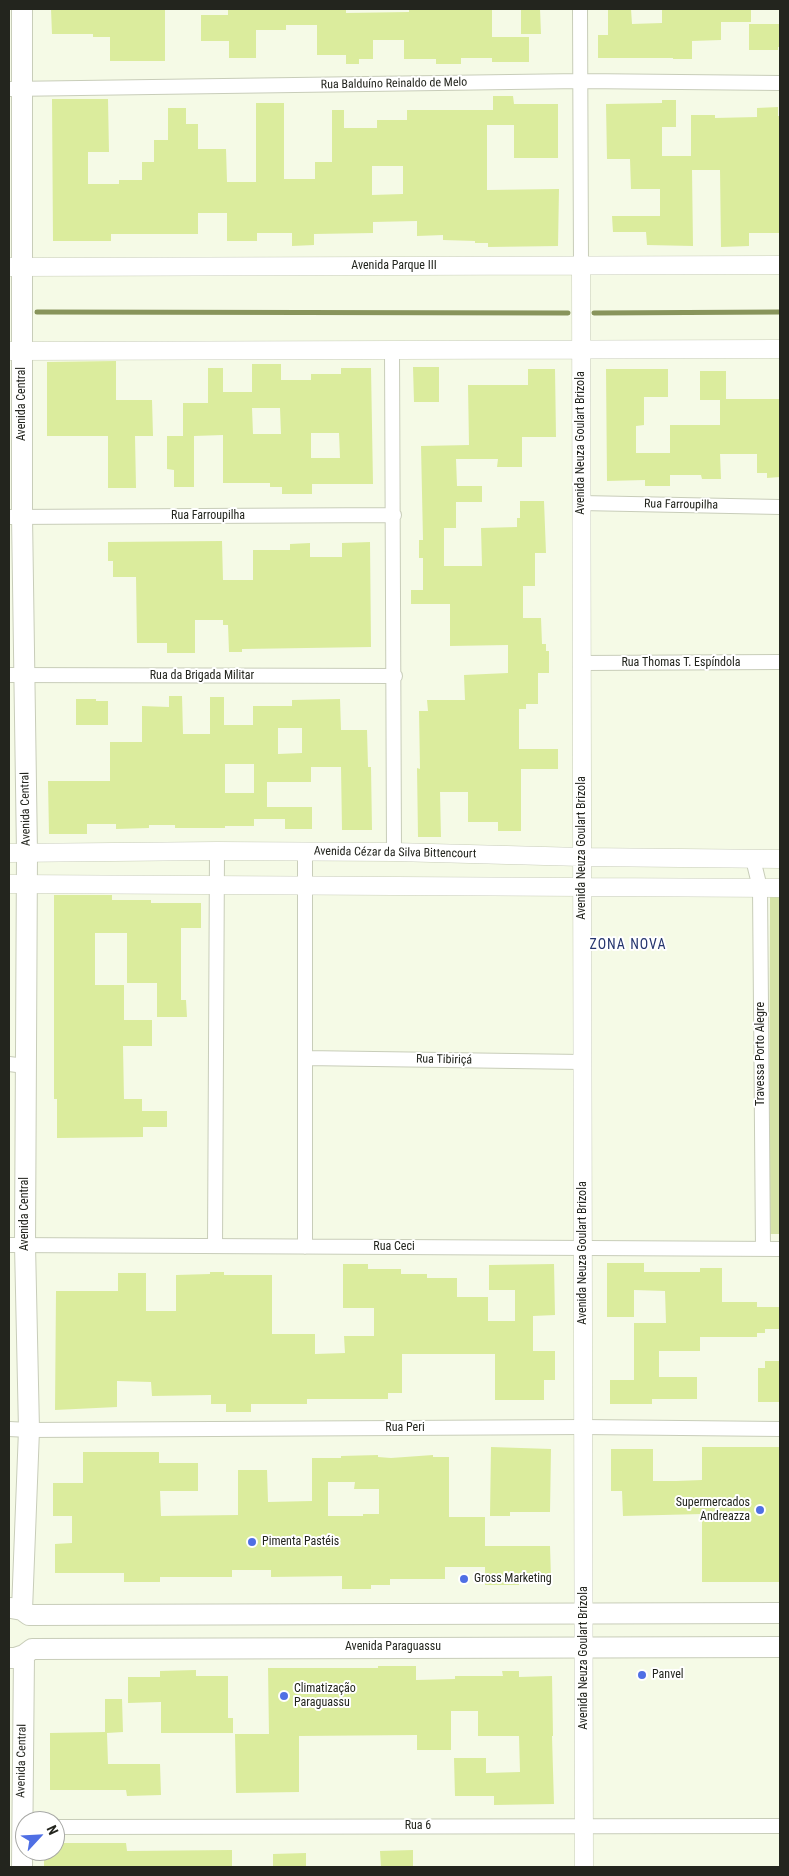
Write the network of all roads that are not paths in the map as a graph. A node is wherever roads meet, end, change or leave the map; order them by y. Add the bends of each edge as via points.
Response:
1 (22, 9) edge
2 (580, 9) edge
3 (581, 81) junction
4 (780, 83) edge
5 (16, 89) edge
6 (581, 265) junction
7 (780, 265) edge
8 (16, 267) edge
9 (780, 349) edge
10 (16, 350) edge
11 (392, 350) junction
12 (581, 350) junction
13 (581, 503) junction
14 (780, 507) edge
15 (394, 515) junction
16 (16, 517) edge
17 (780, 662) edge
18 (582, 663) junction
19 (17, 675) edge
20 (395, 676) junction
21 (217, 851) junction
22 (305, 852) junction
23 (394, 852) junction
24 (18, 853) edge
25 (582, 857) junction
26 (753, 859) junction
27 (780, 859) edge
28 (17, 884) edge
29 (216, 885) junction
30 (305, 886) junction
31 (582, 886) junction
32 (760, 888) junction
33 (780, 888) edge
34 (305, 1058) junction
35 (582, 1062) junction
36 (17, 1065) edge
37 (17, 1245) edge
38 (216, 1246) junction
39 (305, 1247) junction
40 (583, 1248) junction
41 (763, 1249) junction
42 (780, 1249) edge
43 (583, 1426) junction
44 (9, 1429) edge
45 (780, 1429) edge
46 (29, 1430) junction
47 (20, 1611) edge
48 (780, 1613) edge
49 (289, 1614) junction
50 (583, 1614) junction
51 (584, 1647) junction
52 (780, 1647) edge
53 (288, 1648) junction
54 (22, 1654) edge
55 (18, 1811) edge
56 (584, 1826) junction
57 (780, 1826) edge
58 (65, 1827) edge
59 (584, 1867) edge

1 - 5 main road, Avenida Central
2 - 3 street, Avenida Neuza Goulart Brizola
3 - 4 street, Rua Balduíno Reinaldo de Melo
3 - 5 street, Rua Balduíno Reinaldo de Melo
3 - 6 street, Avenida Neuza Goulart Brizola
5 - 8 main road, Avenida Central
6 - 7 street, Avenida Parque III
6 - 8 street, Avenida Parque III
6 - 12 street, Avenida Neuza Goulart Brizola
8 - 10 main road, Avenida Central
9 - 12 street
10 - 11 street
10 - 16 main road, Avenida Central
11 - 12 street
11 - 15 street
12 - 13 street, Avenida Neuza Goulart Brizola
13 - 14 street, Rua Farroupilha
13 - 18 street, Avenida Neuza Goulart Brizola
15 - 16 street, Rua Farroupilha
15 - 20 street
16 - 19 main road, Avenida Central
17 - 18 street, Rua Thomas T. Espíndola
18 - 25 street, Avenida Neuza Goulart Brizola
19 - 20 street, Rua da Brigada Militar
19 - 24 main road, Avenida Central
20 - 23 street
21 - 22 street, Avenida Cézar da Silva Bittencourt
21 - 24 street, Avenida Cézar da Silva Bittencourt
21 - 29 street
22 - 23 street, Avenida Cézar da Silva Bittencourt
22 - 30 street
23 - 25 street, Avenida Cézar da Silva Bittencourt
24 - 28 main road, Avenida Central
25 - 26 street, Avenida Cézar da Silva Bittencourt
25 - 31 street, Avenida Neuza Goulart Brizola
26 - 27 street, Avenida Cézar da Silva Bittencourt
26 - 32 street, Travessa Porto Alegre
28 - 29 street
28 - 36 main road, Avenida Central
29 - 30 street
29 - 38 street
30 - 31 street
30 - 34 street
31 - 32 street
31 - 35 street, Avenida Neuza Goulart Brizola
32 - 33 street
32 - 41 street, Travessa Porto Alegre
34 - 35 street, Rua Tibiriçá
34 - 39 street
35 - 40 street, Avenida Neuza Goulart Brizola
36 - 37 main road, Avenida Central
37 - 38 street, Rua Ceci
37 - 46 main road, Avenida Central
38 - 39 street, Rua Ceci
39 - 40 street, Rua Ceci
40 - 41 street, Rua Ceci
40 - 43 street, Avenida Neuza Goulart Brizola
41 - 42 street, Rua Ceci
43 - 45 street, Rua Peri
43 - 46 street, Rua Peri
43 - 50 street, Avenida Neuza Goulart Brizola
44 - 46 street, Rua Peri
46 - 47 main road, Avenida Central
47 - 49 main road
47 - 54 main road, Avenida Central via 36,1628 37,1635
48 - 50 main road
49 - 50 main road
49 - 53 main road
50 - 51 street, Avenida Neuza Goulart Brizola
51 - 52 main road, Avenida Paraguassu
51 - 53 main road, Avenida Paraguassu
51 - 56 street, Avenida Neuza Goulart Brizola
53 - 54 main road, Avenida Paraguassu
54 - 55 main road, Avenida Central
56 - 57 street, Rua 6
56 - 58 street, Rua 6
56 - 59 street, Avenida Neuza Goulart Brizola

